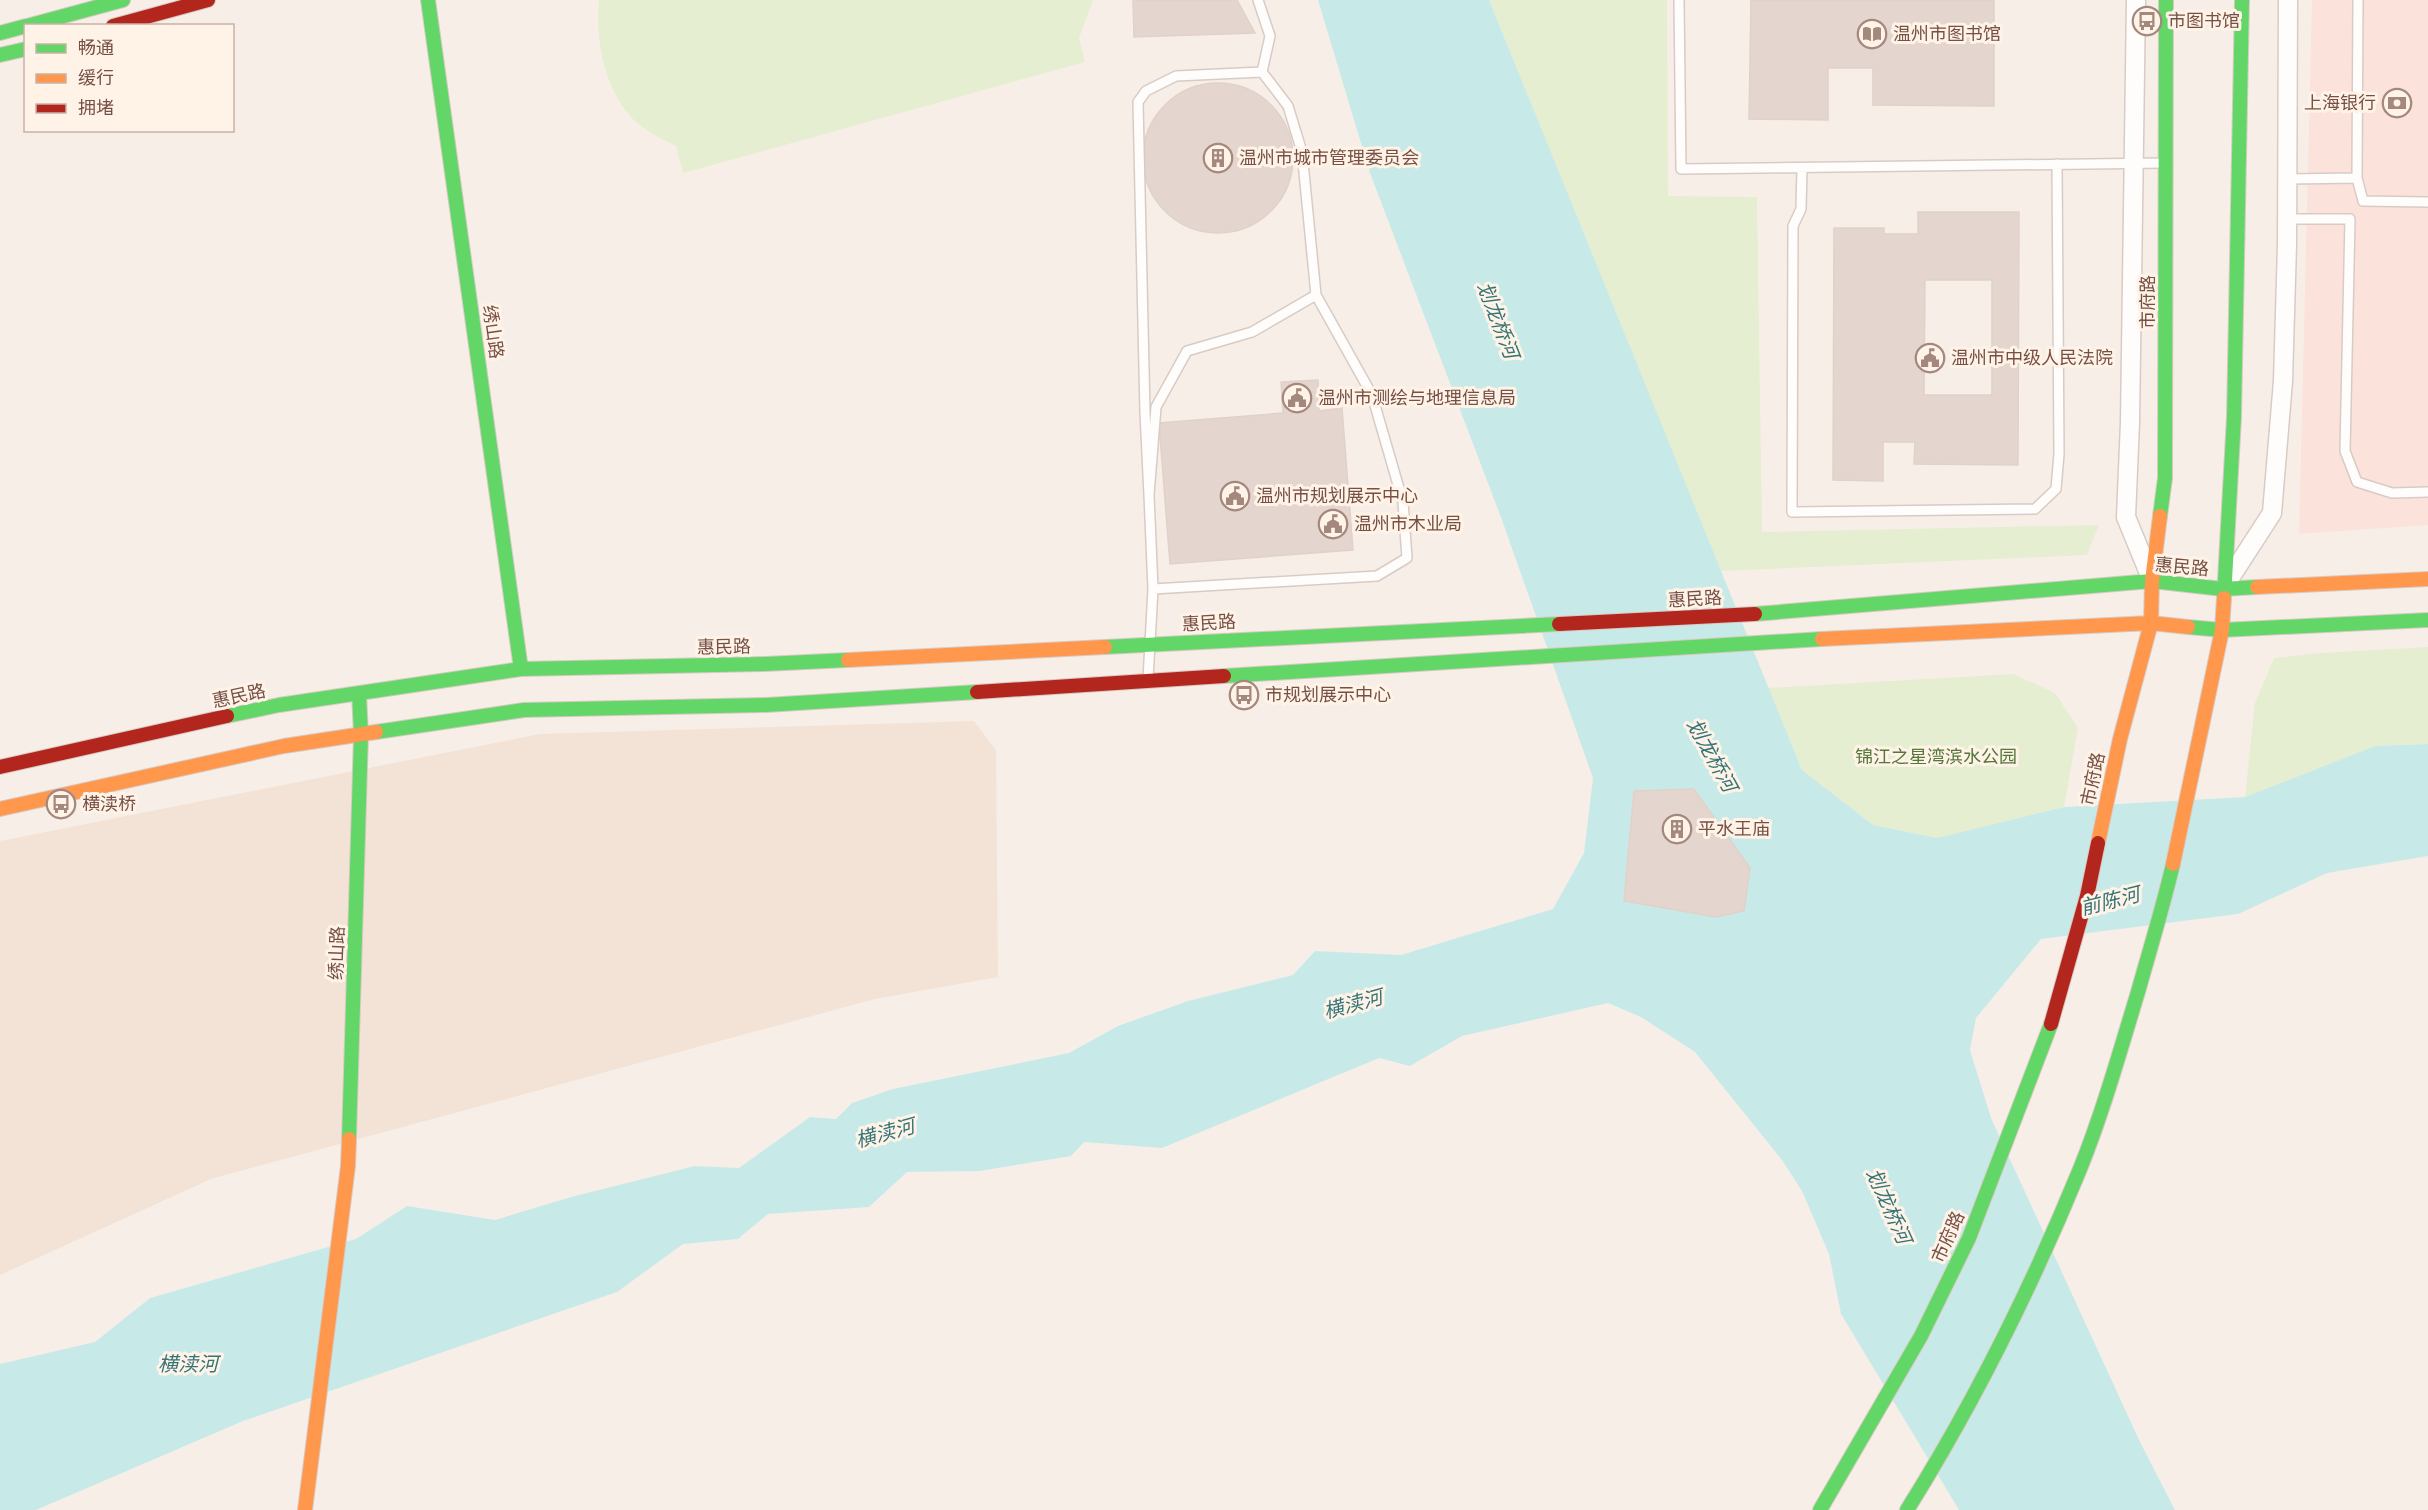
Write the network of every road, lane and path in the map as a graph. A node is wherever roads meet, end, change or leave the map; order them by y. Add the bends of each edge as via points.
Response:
1 (123, 0) edge
2 (208, 0) edge
3 (428, 0) edge
4 (1258, 0) edge
5 (1679, 0) edge
6 (2136, 0) edge
7 (2166, 0) edge
8 (2242, 0) edge
9 (2288, 0) edge
10 (2358, 0) edge
11 (33, 24) edge
12 (120, 24) edge
13 (24, 27) edge
14 (0, 33) edge
15 (24, 49) edge
16 (0, 55) edge
17 (1262, 72) junction
18 (2166, 163) junction
19 (2057, 164) junction
20 (2133, 164) junction
21 (1802, 168) junction
22 (2287, 178) junction
23 (2357, 178) junction
24 (2428, 202) edge
25 (2287, 219) junction
26 (1316, 295) junction
27 (2428, 492) edge
28 (1149, 495) junction
29 (2428, 579) edge
30 (2152, 581) junction
31 (2223, 588) junction
32 (1153, 589) junction
33 (2428, 620) edge
34 (2151, 623) junction
35 (2222, 630) junction
36 (1149, 644) junction
37 (521, 669) junction
38 (1148, 681) junction
39 (358, 693) junction
40 (361, 735) junction
41 (0, 767) edge
42 (0, 808) edge
43 (305, 1510) edge
44 (1820, 1510) edge
45 (1908, 1510) edge

1 - 11 main road
2 - 12 main road
3 - 37 main road, 绣山路
4 - 17 lane via 1270,36
5 - 21 lane via 1681,169
6 - 20 street
7 - 18 main road, 市府路
8 - 31 main road via 2235,417
9 - 22 street
10 - 23 lane
13 - 14 main road
15 - 16 main road
17 - 26 lane via 1288,106 1302,152
17 - 28 lane via 1176,76 1146,91 1138,102
18 - 20 lane
18 - 30 main road, 市府路 via 2165,478
19 - 20 lane
19 - 21 lane
19 - 21 lane via 2060,454 2056,489 2035,509 1845,512 1792,512 1793,226 1801,209
20 - 30 street via 2126,517
22 - 23 lane
22 - 25 street
23 - 24 lane via 2363,201
25 - 27 lane via 2350,219 2345,451 2357,482 2391,493
25 - 31 street via 2283,381 2272,513
26 - 28 lane via 1252,332 1187,351 1156,407
26 - 32 lane via 1372,395 1403,502 1407,558 1377,576
28 - 32 lane
29 - 31 main road, 惠民路
30 - 31 main road, 惠民路
30 - 34 main road, 市府路
30 - 36 main road, 惠民路 via 1779,613
31 - 35 main road
32 - 36 lane
33 - 35 main road
34 - 35 main road
34 - 38 main road via 1779,641
34 - 44 main road, 市府路 via 2120,740 2087,896 2050,1026 2006,1144 1969,1238 1921,1336
35 - 45 main road via 2166,896 2080,1168 1986,1370
36 - 37 main road, 惠民路 via 765,664
36 - 38 lane
37 - 39 main road, 惠民路
38 - 40 main road via 766,705 524,710
39 - 40 main road, 绣山路
39 - 41 main road, 惠民路 via 279,705
40 - 42 main road via 284,746
40 - 43 main road, 绣山路 via 348,1166

